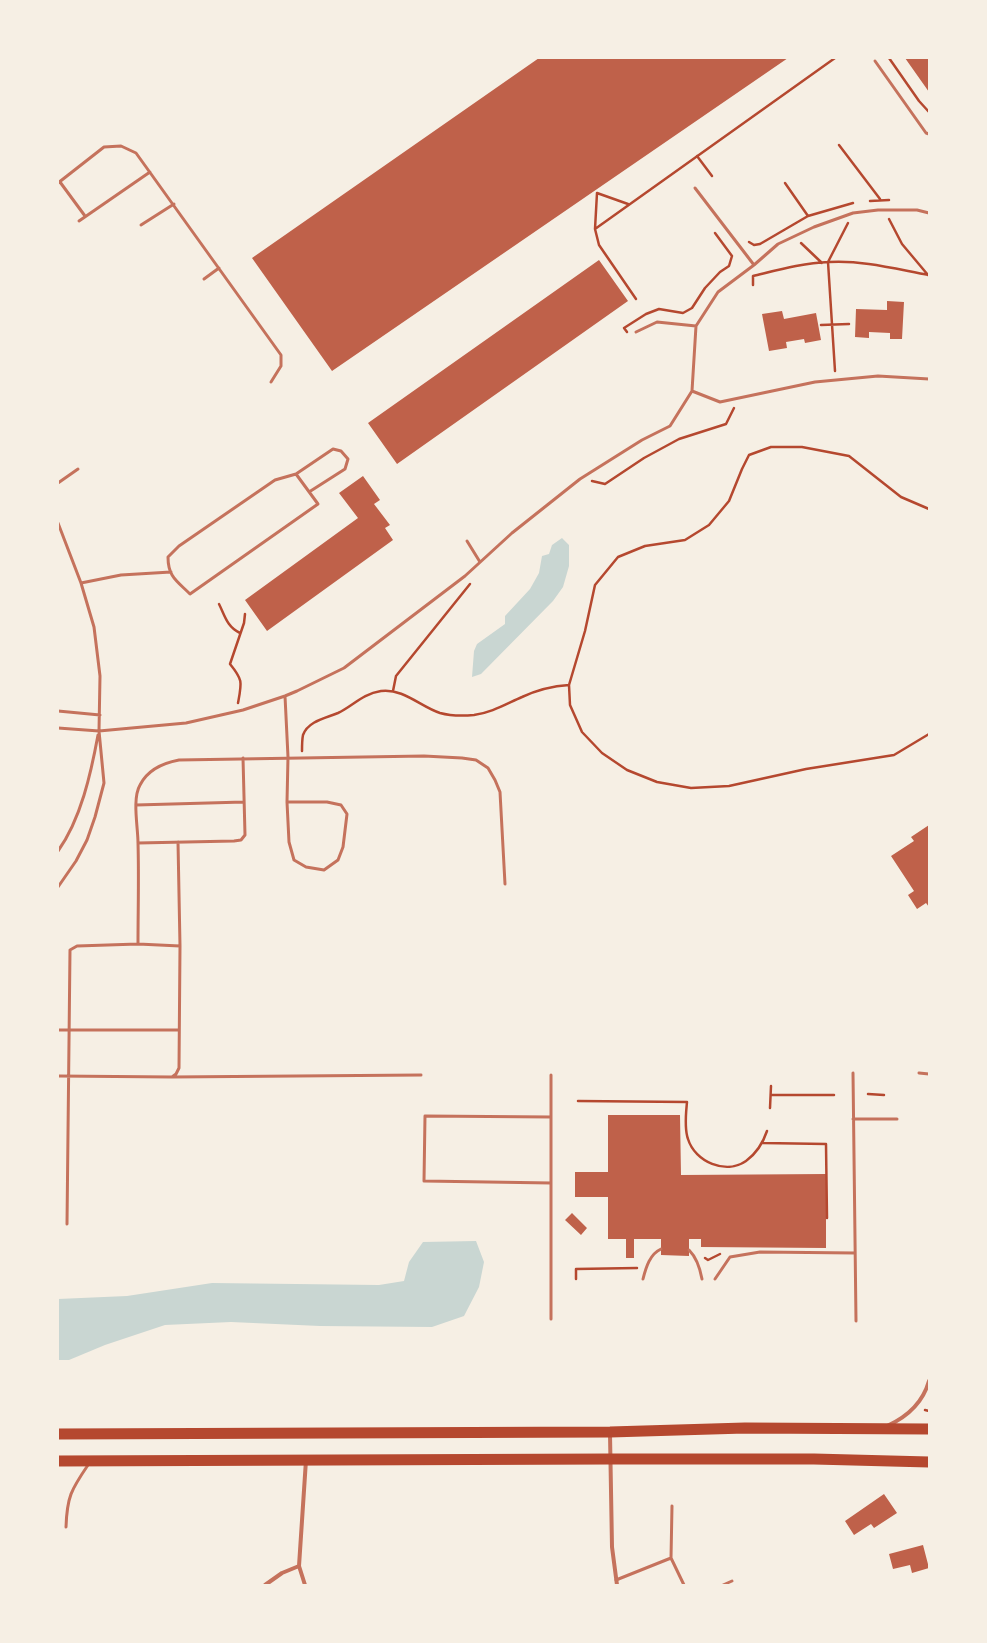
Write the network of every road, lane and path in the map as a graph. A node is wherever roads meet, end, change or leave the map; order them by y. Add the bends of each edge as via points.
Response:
1 (835, 58) edge
2 (889, 58) edge
3 (875, 61) dead end
4 (929, 112) edge
5 (929, 134) edge
6 (840, 145) dead end
7 (697, 156) junction
8 (150, 172) junction
9 (712, 176) dead end
10 (59, 182) edge
11 (785, 183) dead end
12 (695, 188) dead end
13 (880, 199) dead end
14 (174, 204) junction
15 (629, 204) junction
16 (885, 210) junction
17 (853, 213) junction
18 (929, 213) edge
19 (85, 216) junction
20 (808, 216) dead end
21 (79, 221) dead end
22 (141, 225) dead end
23 (595, 229) junction
24 (715, 233) dead end
25 (794, 236) junction
26 (828, 262) junction
27 (822, 263) junction
28 (754, 265) junction
29 (219, 268) junction
30 (929, 275) edge
31 (204, 279) dead end
32 (753, 285) dead end
33 (636, 299) dead end
34 (849, 324) dead end
35 (821, 325) dead end
36 (831, 325) junction
37 (696, 326) junction
38 (624, 328) dead end
39 (636, 332) dead end
40 (929, 379) edge
41 (836, 380) junction
42 (271, 382) dead end
43 (692, 391) junction
44 (740, 398) junction
45 (78, 469) dead end
46 (296, 474) junction
47 (580, 479) junction
48 (58, 483) edge
49 (309, 492) junction
50 (929, 509) edge
51 (58, 523) edge
52 (467, 542) dead end
53 (480, 562) junction
54 (471, 570) junction
55 (171, 572) junction
56 (81, 583) junction
57 (219, 604) dead end
58 (245, 614) dead end
59 (240, 633) junction
60 (569, 685) junction
61 (393, 691) junction
62 (285, 696) junction
63 (58, 711) edge
64 (237, 711) junction
65 (100, 715) junction
66 (58, 728) edge
67 (99, 731) junction
68 (929, 734) edge
69 (288, 757) junction
70 (301, 757) junction
71 (243, 758) junction
72 (244, 802) junction
73 (287, 802) junction
74 (136, 805) junction
75 (178, 842) junction
76 (138, 843) junction
77 (58, 851) edge
78 (505, 884) dead end
79 (58, 887) edge
80 (138, 944) junction
81 (180, 946) junction
82 (58, 1030) edge
83 (68, 1030) junction
84 (179, 1030) junction
85 (853, 1073) dead end
86 (919, 1073) dead end
87 (929, 1074) edge
88 (421, 1075) dead end
89 (551, 1075) dead end
90 (58, 1076) edge
91 (68, 1076) junction
92 (172, 1077) junction
93 (772, 1086) dead end
94 (868, 1094) dead end
95 (884, 1094) dead end
96 (771, 1095) junction
97 (834, 1095) dead end
98 (578, 1101) dead end
99 (770, 1108) dead end
100 (551, 1116) junction
101 (853, 1119) junction
102 (897, 1119) dead end
103 (767, 1131) dead end
104 (763, 1143) junction
105 (551, 1183) junction
106 (827, 1218) dead end
107 (67, 1224) dead end
108 (661, 1249) dead end
109 (689, 1250) dead end
110 (725, 1251) dead end
111 (855, 1253) junction
112 (700, 1254) dead end
113 (639, 1268) dead end
114 (576, 1279) dead end
115 (643, 1279) dead end
116 (702, 1279) dead end
117 (715, 1279) dead end
118 (551, 1319) dead end
119 (856, 1321) dead end
120 (929, 1381) edge
121 (925, 1410) dead end
122 (929, 1411) edge
123 (870, 1428) junction
124 (929, 1429) edge
125 (610, 1432) junction
126 (58, 1434) edge
127 (610, 1459) junction
128 (58, 1460) edge
129 (90, 1460) junction
130 (306, 1460) junction
131 (926, 1463) edge
132 (672, 1506) dead end
133 (66, 1527) dead end
134 (671, 1558) junction
135 (299, 1566) junction
136 (616, 1580) junction
137 (732, 1581) dead end
138 (265, 1585) edge
139 (305, 1585) edge
140 (617, 1585) edge
141 (684, 1585) edge
142 (723, 1585) edge

1 - 7 path
2 - 4 path
3 - 5 lane
6 - 13 path
7 - 9 path
7 - 15 path
8 - 10 lane via 136,153 121,146 104,147
8 - 14 lane
8 - 19 lane
10 - 19 lane
11 - 20 path
12 - 28 lane
14 - 22 lane
14 - 29 lane
15 - 23 path
15 - 23 path via 597,193
16 - 17 lane
16 - 18 lane via 917,210
16 - 30 path via 902,244
17 - 25 lane
17 - 26 path
19 - 21 lane
23 - 33 path via 599,245
24 - 38 path via 732,256 729,266 705,288 692,308 683,313 659,309
25 - 27 path
25 - 28 lane via 778,244
26 - 27 path
26 - 30 path via 887,266
26 - 36 path
27 - 32 path via 753,276
28 - 37 lane via 718,292
29 - 31 lane
29 - 42 lane via 281,355 281,366
34 - 36 path
35 - 36 path
36 - 41 path
37 - 39 lane via 657,322
37 - 43 lane
40 - 41 lane via 878,376
41 - 44 lane
43 - 44 lane via 720,402
43 - 47 lane via 670,426 642,440
44 - 47 path via 726,424 679,439 605,484
45 - 48 lane
46 - 49 lane
46 - 49 lane via 333,449 341,451 348,459 346,469
46 - 55 lane via 275,480 179,546 168,558 168,568
47 - 53 lane
49 - 55 lane via 318,504 190,594
50 - 60 path via 901,497 849,456 802,447 771,446 749,455 729,501 709,526 685,540 645,546 618,557 595,585
51 - 56 lane
52 - 53 lane
53 - 54 lane
54 - 61 path via 475,576 396,676
54 - 62 lane via 344,668
55 - 56 lane via 121,575
56 - 65 lane via 94,627 100,676
57 - 59 path via 227,623
58 - 59 path
59 - 64 path via 230,664 242,684
60 - 61 path via 555,686 523,696 494,710 474,715 439,712
60 - 68 path via 570,705 582,732 602,753 627,770 657,782 692,788 729,786 806,769 894,755
61 - 70 path via 381,691 361,697 339,712 307,728 303,736
62 - 64 lane
62 - 69 lane
63 - 65 lane
64 - 67 lane via 186,723
65 - 67 lane
66 - 67 lane
67 - 77 lane via 89,781 74,822
67 - 79 lane via 104,784 87,840
69 - 70 lane
69 - 71 lane
69 - 73 lane
70 - 78 lane via 424,756 476,760 488,768 500,792
71 - 72 lane
71 - 74 lane via 164,763 151,771 139,785
72 - 74 lane
72 - 75 lane via 245,834 241,840
73 - 73 lane via 327,802 341,805 348,814 343,847 338,860 324,870 306,867 294,860 289,842
74 - 76 lane
75 - 76 lane
75 - 81 lane
76 - 80 lane
80 - 81 lane
80 - 83 lane via 77,946 70,950
81 - 84 lane
82 - 83 lane
83 - 84 lane
83 - 91 lane
84 - 92 lane via 179,1068
85 - 101 lane
86 - 87 lane
88 - 92 lane
89 - 100 lane
90 - 91 lane
91 - 92 lane
91 - 107 lane
93 - 96 path
94 - 95 path
96 - 97 path
96 - 99 path
98 - 104 path via 687,1102 687,1138 700,1157 712,1164 734,1166 746,1161
100 - 105 lane
100 - 105 lane via 425,1116 424,1181
101 - 102 lane
101 - 111 lane
103 - 104 path
104 - 106 path via 826,1144
105 - 118 lane
108 - 115 lane via 656,1251 647,1265
109 - 116 lane via 699,1266
110 - 112 path via 708,1260
111 - 117 lane via 760,1252 730,1257
111 - 119 lane
113 - 114 path via 576,1269
120 - 123 street via 924,1395 906,1414 888,1425
121 - 122 path
123 - 124 highway
123 - 125 highway
125 - 126 highway
125 - 127 street
127 - 130 highway
127 - 131 highway via 814,1459
127 - 136 street via 612,1546
128 - 129 highway
129 - 130 highway
129 - 133 lane via 74,1484 69,1497
130 - 135 street
132 - 134 lane
134 - 136 lane
134 - 141 lane
135 - 138 street via 282,1572
135 - 139 street
136 - 140 street
137 - 142 lane

